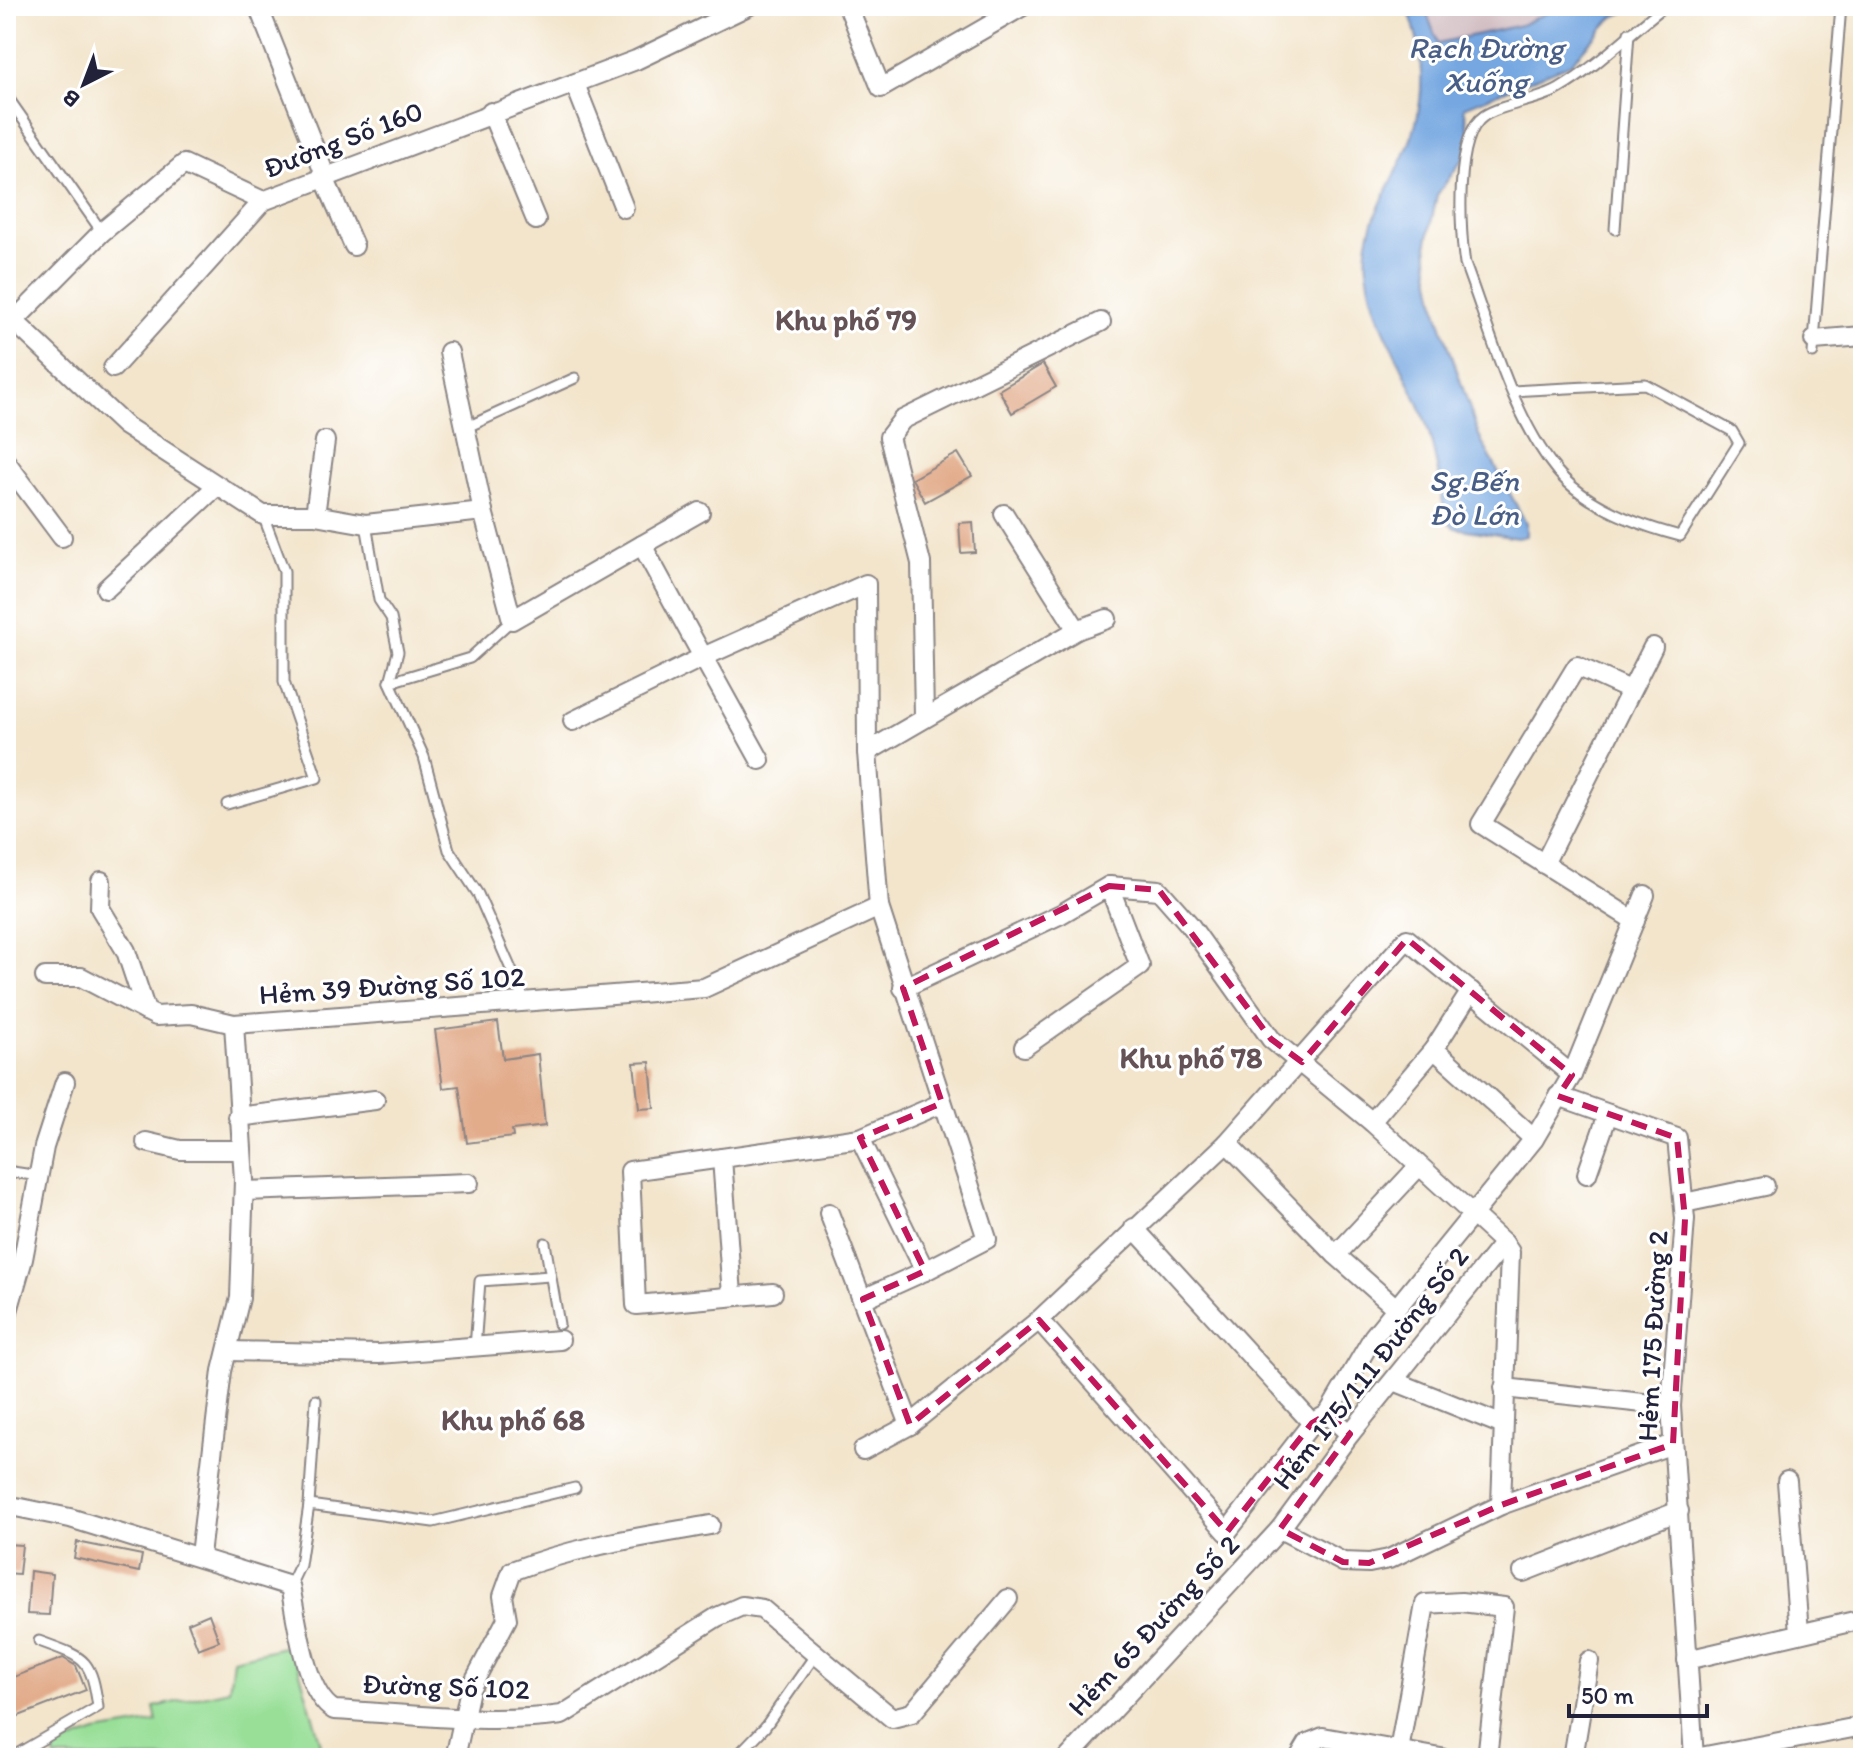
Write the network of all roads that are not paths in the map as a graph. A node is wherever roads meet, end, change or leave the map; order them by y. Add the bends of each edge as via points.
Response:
1 (258, 6) edge
2 (748, 6) edge
3 (848, 6) edge
4 (1023, 6) edge
5 (1665, 6) edge
6 (1841, 6) edge
7 (1629, 33) junction
8 (575, 84) junction
9 (6, 95) edge
10 (491, 112) junction
11 (324, 175) junction
12 (263, 201) junction
13 (624, 208) dead end
14 (536, 220) dead end
15 (1615, 229) dead end
16 (102, 232) junction
17 (354, 246) dead end
18 (1101, 322) dead end
19 (10, 325) edge
20 (1863, 336) edge
21 (1814, 346) joint
22 (449, 352) dead end
23 (113, 368) dead end
24 (575, 378) dead end
25 (1512, 391) junction
26 (465, 428) junction
27 (325, 441) dead end
28 (6, 462) edge
29 (217, 486) junction
30 (483, 511) junction
31 (700, 512) dead end
32 (1004, 514) dead end
33 (263, 515) junction
34 (315, 515) junction
35 (366, 524) junction
36 (62, 537) dead end
37 (642, 545) junction
38 (106, 589) dead end
39 (1107, 619) dead end
40 (512, 620) junction
41 (1077, 630) junction
42 (1653, 647) dead end
43 (703, 657) junction
44 (390, 682) junction
45 (1630, 690) junction
46 (924, 716) junction
47 (573, 721) dead end
48 (867, 752) junction
49 (760, 760) dead end
50 (227, 804) dead end
51 (1544, 864) junction
52 (101, 881) dead end
53 (1109, 886) junction
54 (1645, 895) dead end
55 (879, 907) junction
56 (1635, 921) junction
57 (45, 977) dead end
58 (903, 988) junction
59 (1471, 991) junction
60 (526, 1004) junction
61 (146, 1011) junction
62 (234, 1024) junction
63 (1024, 1047) dead end
64 (1434, 1049) junction
65 (1302, 1062) junction
66 (1572, 1075) junction
67 (65, 1082) dead end
68 (1558, 1096) junction
69 (375, 1100) dead end
70 (942, 1103) junction
71 (1608, 1114) junction
72 (238, 1117) junction
73 (1372, 1122) junction
74 (860, 1138) junction
75 (1534, 1139) junction
76 (146, 1142) dead end
77 (1227, 1143) junction
78 (241, 1150) junction
79 (722, 1158) junction
80 (1419, 1166) junction
81 (6, 1171) edge
82 (1587, 1174) dead end
83 (39, 1176) junction
84 (469, 1183) dead end
85 (1765, 1186) dead end
86 (244, 1191) junction
87 (1684, 1203) junction
88 (1471, 1212) junction
89 (829, 1213) dead end
90 (1134, 1228) junction
91 (1502, 1241) junction
92 (545, 1243) dead end
93 (1336, 1255) junction
94 (14, 1257) edge
95 (925, 1271) junction
96 (550, 1276) junction
97 (773, 1293) dead end
98 (732, 1295) junction
99 (863, 1299) junction
100 (1396, 1308) junction
101 (6, 1318) edge
102 (1039, 1320) junction
103 (560, 1332) joint
104 (475, 1349) junction
105 (228, 1351) junction
106 (1394, 1381) junction
107 (1504, 1388) junction
108 (316, 1400) dead end
109 (1671, 1406) junction
110 (1320, 1419) junction
111 (910, 1425) junction
112 (1503, 1425) junction
113 (1350, 1434) junction
114 (1673, 1444) junction
115 (863, 1450) dead end
116 (1787, 1481) dead end
117 (575, 1488) dead end
118 (6, 1505) edge
119 (309, 1505) junction
120 (1501, 1505) junction
121 (1679, 1511) junction
122 (710, 1525) dead end
123 (1280, 1529) junction
124 (200, 1555) junction
125 (1523, 1572) dead end
126 (290, 1586) junction
127 (1008, 1599) dead end
128 (1863, 1619) edge
129 (1799, 1632) junction
130 (39, 1641) dead end
131 (816, 1654) junction
132 (1687, 1660) junction
133 (1589, 1661) dead end
134 (464, 1717) junction
135 (1863, 1726) edge
136 (1399, 1751) junction
137 (10, 1758) edge
138 (455, 1758) edge
139 (735, 1758) edge
140 (1068, 1758) edge
141 (1299, 1758) edge
142 (1441, 1758) edge
143 (1487, 1758) edge
144 (1573, 1758) edge
145 (1695, 1758) edge

1 - 11 street
2 - 8 street, Đường Số 160
3 - 4 street via 881,88
5 - 7 lane
6 - 21 lane
7 - 15 lane
7 - 25 lane via 1563,87 1485,116 1475,127 1463,167 1461,238 1465,264
8 - 10 street, Đường Số 160
8 - 13 street
9 - 16 lane
10 - 11 street, Đường Số 160
10 - 14 street
11 - 12 street, Đường Số 160
11 - 17 street
12 - 16 street, Đường Số 160 via 184,164
12 - 23 street
16 - 19 street, Đường Số 160
18 - 46 street via 902,420 889,437 921,563
19 - 29 street via 124,425
20 - 21 street
22 - 26 street
24 - 26 lane
25 - 25 lane via 1520,415 1558,473 1597,504 1680,536 1739,443 1732,431 1645,384
26 - 30 street
27 - 34 street
28 - 36 street
29 - 33 street
29 - 38 street
30 - 35 street
30 - 40 street
31 - 37 street
32 - 41 street
33 - 34 street
33 - 50 lane via 284,571 284,682 317,778
34 - 35 street
35 - 44 lane via 379,600 391,618 398,652
37 - 40 street
37 - 43 street
39 - 41 street
40 - 44 lane via 470,658
41 - 46 street
42 - 45 street
43 - 47 street
43 - 48 street via 866,584
43 - 49 street
44 - 60 lane via 424,757 449,850 478,894
45 - 51 street
45 - 51 street via 1577,666 1481,824
46 - 48 street
48 - 55 street
51 - 56 street
52 - 61 street via 100,908 126,951
53 - 58 street
53 - 63 street via 1140,966
53 - 65 street via 1159,890 1271,1039
54 - 56 street
55 - 58 street
55 - 60 street, Hẻm 39 Đường Số 102 via 704,988
56 - 66 street
57 - 61 street via 81,977
58 - 70 street
59 - 64 street
59 - 65 street via 1407,939
59 - 66 street
60 - 62 street, Hẻm 39 Đường Số 102
61 - 62 street
62 - 72 street, Hẻm 39 Đường Số 102
64 - 73 street
64 - 75 street
65 - 73 street
65 - 77 street
66 - 68 street
67 - 83 street
68 - 71 street, Hẻm 175 Đường 2
68 - 75 street
69 - 72 street
70 - 74 street
70 - 95 street via 987,1239
71 - 82 street
71 - 87 street, Hẻm 175 Đường 2 via 1677,1138
72 - 78 street, Hẻm 39 Đường Số 102
73 - 80 street
74 - 79 street
74 - 95 street
75 - 88 street
76 - 78 street via 180,1150
77 - 90 street
77 - 93 street
78 - 86 street, Hẻm 39 Đường Số 102
79 - 98 street
79 - 98 street via 630,1171 636,1305
80 - 88 street
80 - 93 street
81 - 83 lane
83 - 94 street
84 - 86 street
85 - 87 street
86 - 105 street, Hẻm 39 Đường Số 102 via 240,1298
87 - 109 street, Hẻm 175 Đường 2
88 - 91 street
88 - 100 street
89 - 99 street
90 - 102 street
90 - 110 street
91 - 106 street, Hẻm 175/111 Đường Số 2
91 - 107 street via 1510,1252
92 - 96 lane
93 - 100 street
94 - 101 street
95 - 99 street
96 - 103 lane
96 - 104 lane via 480,1281
97 - 98 street
99 - 111 street
100 - 110 street
102 - 110 street via 1227,1532
102 - 111 street
103 - 104 street
104 - 105 street via 379,1354
105 - 124 street, Hẻm 39 Đường Số 102
106 - 112 street
106 - 113 street, Hẻm 175/111 Đường Số 2
107 - 109 street
107 - 112 street
108 - 119 lane
109 - 114 street, Hẻm 175 Đường 2
110 - 113 street
111 - 115 street
112 - 120 street
113 - 123 street, Hẻm 175/111 Đường Số 2
114 - 120 street
114 - 121 street, Hẻm 175 Đường 2
116 - 129 street
117 - 119 lane via 433,1522
118 - 124 street
119 - 126 lane via 300,1565
120 - 123 street via 1389,1559 1369,1563 1343,1562
121 - 125 street
121 - 132 street, Hẻm 175 Đường 2
122 - 134 street via 605,1543 512,1571 503,1596 507,1619 470,1689
123 - 140 street, Hẻm 65 Đường Số 2
124 - 126 street
126 - 134 street, Đường Số 102 via 310,1677 323,1704 334,1710
127 - 131 street, Đường Số 102 via 912,1713 892,1718
128 - 129 street
129 - 132 street
130 - 137 lane via 76,1654 93,1671 98,1707
131 - 134 street, Đường Số 102 via 762,1609 742,1606 562,1715
131 - 139 lane via 765,1727
132 - 145 street, Hẻm 175 Đường 2
133 - 144 street
134 - 138 street
135 - 145 street
136 - 141 street via 1323,1737 1308,1743
136 - 142 street
136 - 143 street via 1425,1604 1461,1602 1504,1607

